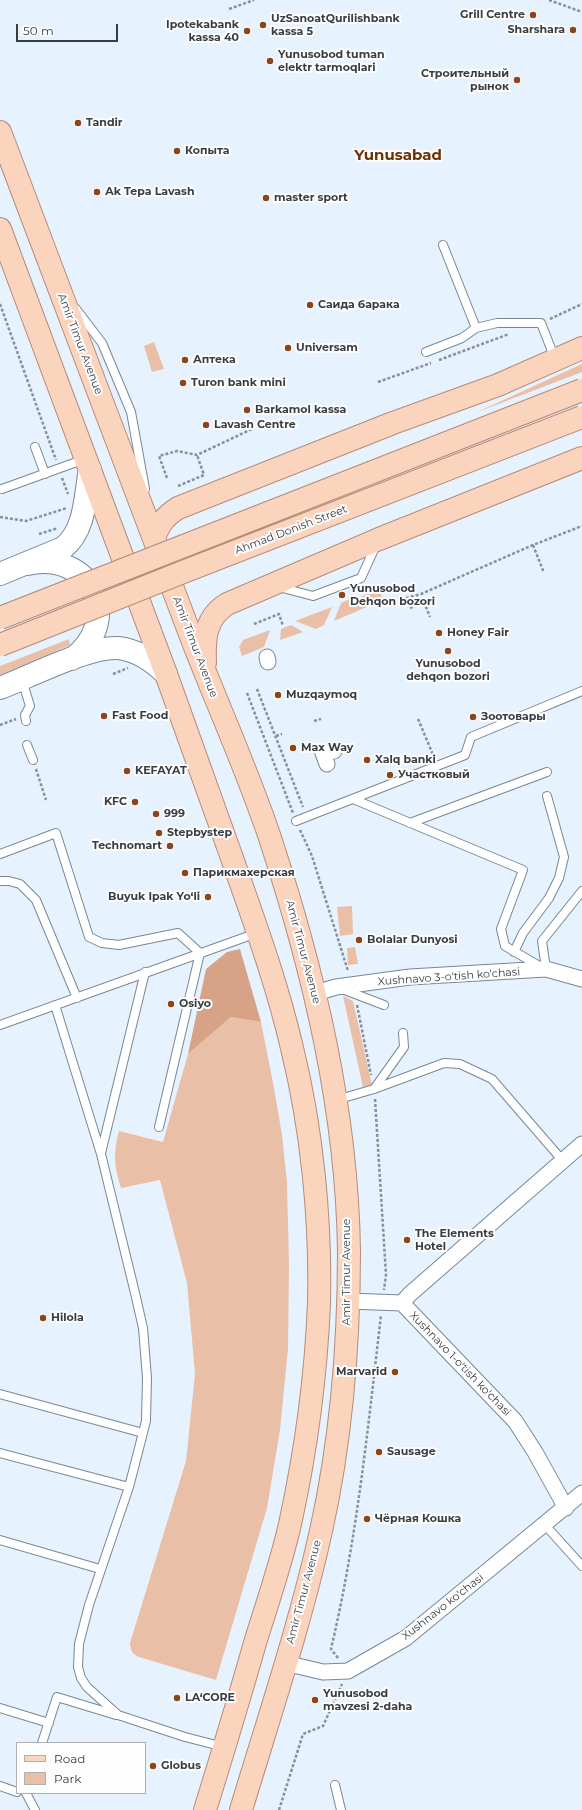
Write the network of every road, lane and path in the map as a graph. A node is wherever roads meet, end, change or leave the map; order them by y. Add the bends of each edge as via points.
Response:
1 (254, 0) edge
2 (549, 0) edge
3 (229, 9) dead end
4 (582, 12) edge
5 (0, 132) edge
6 (0, 229) edge
7 (444, 245) dead end
8 (58, 285) junction
9 (0, 304) edge
10 (582, 304) edge
11 (72, 323) junction
12 (540, 323) junction
13 (476, 328) junction
14 (39, 333) junction
15 (511, 334) dead end
16 (582, 348) edge
17 (426, 352) dead end
18 (556, 359) junction
19 (378, 382) dead end
20 (582, 390) edge
21 (582, 417) edge
22 (254, 428) dead end
23 (35, 447) dead end
24 (197, 455) junction
25 (582, 458) edge
26 (88, 464) junction
27 (59, 468) junction
28 (45, 474) junction
29 (168, 478) dead end
30 (178, 486) dead end
31 (2, 489) dead end
32 (70, 500) dead end
33 (72, 506) dead end
34 (0, 517) edge
35 (582, 526) edge
36 (60, 527) dead end
37 (39, 534) dead end
38 (154, 539) junction
39 (379, 539) junction
40 (533, 545) junction
41 (27, 564) junction
42 (544, 572) dead end
43 (0, 574) edge
44 (272, 585) junction
45 (406, 598) dead end
46 (410, 608) dead end
47 (430, 617) dead end
48 (0, 618) edge
49 (254, 624) dead end
50 (283, 626) dead end
51 (0, 645) edge
52 (71, 660) junction
53 (130, 668) dead end
54 (113, 674) dead end
55 (166, 674) junction
56 (206, 676) junction
57 (22, 680) junction
58 (0, 688) edge
59 (257, 689) dead end
60 (582, 691) edge
61 (26, 718) joint
62 (321, 719) dead end
63 (418, 719) dead end
64 (314, 721) dead end
65 (0, 725) edge
66 (282, 734) dead end
67 (276, 736) junction
68 (27, 745) dead end
69 (33, 760) joint
70 (437, 766) junction
71 (547, 772) dead end
72 (547, 796) dead end
73 (353, 799) junction
74 (46, 800) dead end
75 (307, 817) junction
76 (296, 821) dead end
77 (410, 823) junction
78 (0, 854) edge
79 (0, 881) edge
80 (582, 891) edge
81 (258, 932) junction
82 (514, 952) junction
83 (200, 953) junction
84 (546, 970) junction
85 (145, 972) junction
86 (582, 979) edge
87 (336, 987) junction
88 (316, 993) junction
89 (77, 998) junction
90 (384, 1005) dead end
91 (55, 1006) junction
92 (0, 1025) edge
93 (403, 1033) dead end
94 (374, 1089) junction
95 (335, 1100) junction
96 (159, 1127) dead end
97 (582, 1144) edge
98 (101, 1154) junction
99 (563, 1160) junction
100 (348, 1301) junction
101 (402, 1303) junction
102 (0, 1394) edge
103 (143, 1433) junction
104 (0, 1453) edge
105 (129, 1487) junction
106 (582, 1493) edge
107 (566, 1508) junction
108 (545, 1525) junction
109 (0, 1540) edge
110 (582, 1566) edge
111 (100, 1569) junction
112 (267, 1606) junction
113 (299, 1616) junction
114 (285, 1663) junction
115 (0, 1708) edge
116 (118, 1716) junction
117 (49, 1723) junction
118 (42, 1742) edge
119 (224, 1748) junction
120 (335, 1784) dead end
121 (0, 1786) edge
122 (16, 1792) edge
123 (24, 1794) edge
124 (35, 1810) edge
125 (205, 1810) edge
126 (242, 1810) edge
127 (341, 1810) edge

1 - 3 path
2 - 4 path
5 - 8 main road, Amir Timur Avenue
6 - 14 main road
7 - 13 lane
8 - 11 main road, Amir Timur Avenue
8 - 38 lane via 102,343 131,412
9 - 27 path
10 - 12 path
11 - 14 main road via 53,315 42,322
11 - 38 main road, Amir Timur Avenue
12 - 13 lane via 497,323
12 - 18 lane
13 - 17 lane via 462,338
14 - 26 main road
15 - 19 path
16 - 18 main road
18 - 38 main road via 498,385 393,423 178,508 162,521
20 - 48 main road, bridge
21 - 51 main road, Ahmad Donish Street, bridge
22 - 24 path
23 - 28 lane
24 - 29 path via 177,451 159,456
24 - 30 path via 204,475
25 - 39 main road
26 - 27 lane
26 - 41 street via 80,526 74,538 63,548
26 - 55 main road
27 - 28 lane
27 - 32 path
28 - 31 lane
33 - 34 path via 26,521
35 - 40 path
36 - 37 path
38 - 56 main road, Amir Timur Avenue
39 - 44 main road
39 - 44 lane via 361,578 313,596
40 - 42 path
40 - 45 path via 421,594
41 - 43 street
41 - 52 street via 46,561 64,565 82,576 96,593 98,612 94,631 85,647
44 - 56 main road via 227,604 213,616 205,639
46 - 47 path via 424,602
49 - 50 path via 279,614
52 - 55 street via 101,650 119,648 144,656
52 - 57 street
53 - 54 path
55 - 81 main road
56 - 88 main road, Amir Timur Avenue via 270,837
57 - 58 street
57 - 61 lane via 30,706
59 - 67 path
60 - 70 lane via 471,737 465,755
61 - 65 path
62 - 64 path
63 - 70 path
66 - 67 path
67 - 75 path
68 - 69 lane
69 - 74 path
70 - 73 lane
71 - 77 lane
72 - 82 lane via 564,857 559,878 549,898 523,933
73 - 75 lane
73 - 77 lane
75 - 76 lane
77 - 82 lane via 523,870 501,929 504,946
78 - 83 lane via 56,833 89,937 102,943 119,945 178,933
79 - 89 lane via 20,884 36,900
80 - 84 lane via 542,941
81 - 83 lane
81 - 112 main road via 283,1010 302,1096 315,1189 319,1300 312,1402 305,1449 289,1529
82 - 84 lane
83 - 85 lane
83 - 96 lane
84 - 86 street, Xushnavo 3-o'tish ko'chasi
84 - 87 street, Xushnavo 3-o'tish ko'chasi via 410,978
85 - 89 lane
85 - 98 lane
87 - 88 street, Xushnavo 3-o'tish ko'chasi
87 - 90 lane
88 - 95 main road, Amir Timur Avenue
89 - 91 lane
91 - 92 lane
91 - 98 lane
93 - 94 lane via 404,1047
94 - 95 lane
94 - 99 lane via 444,1063 460,1064 492,1080
95 - 100 main road, Amir Timur Avenue via 346,1202
97 - 99 street, Xushnavo 1-o'tish ko'chasi
98 - 103 lane via 143,1328 148,1399
99 - 101 street, Xushnavo 1-o'tish ko'chasi
100 - 101 street
100 - 113 main road, Amir Timur Avenue via 340,1412 330,1484 321,1532
101 - 107 street, Xushnavo 1-o'tish ko'chasi via 515,1421
102 - 103 lane
103 - 105 lane
104 - 105 lane
105 - 111 lane
106 - 107 street, Xushnavo ko'chasi
107 - 108 street, Xushnavo ko'chasi
108 - 110 lane
108 - 114 street, Xushnavo ko'chasi via 406,1638 348,1672 323,1672
109 - 111 lane
111 - 116 lane via 79,1644 78,1667 87,1687
112 - 113 main road via 281,1617
112 - 119 main road
113 - 114 main road, Amir Timur Avenue
114 - 126 main road, Amir Timur Avenue
115 - 117 lane
116 - 117 lane via 57,1697
116 - 119 lane
117 - 118 lane
119 - 125 main road
120 - 127 lane
121 - 122 lane
123 - 124 lane

